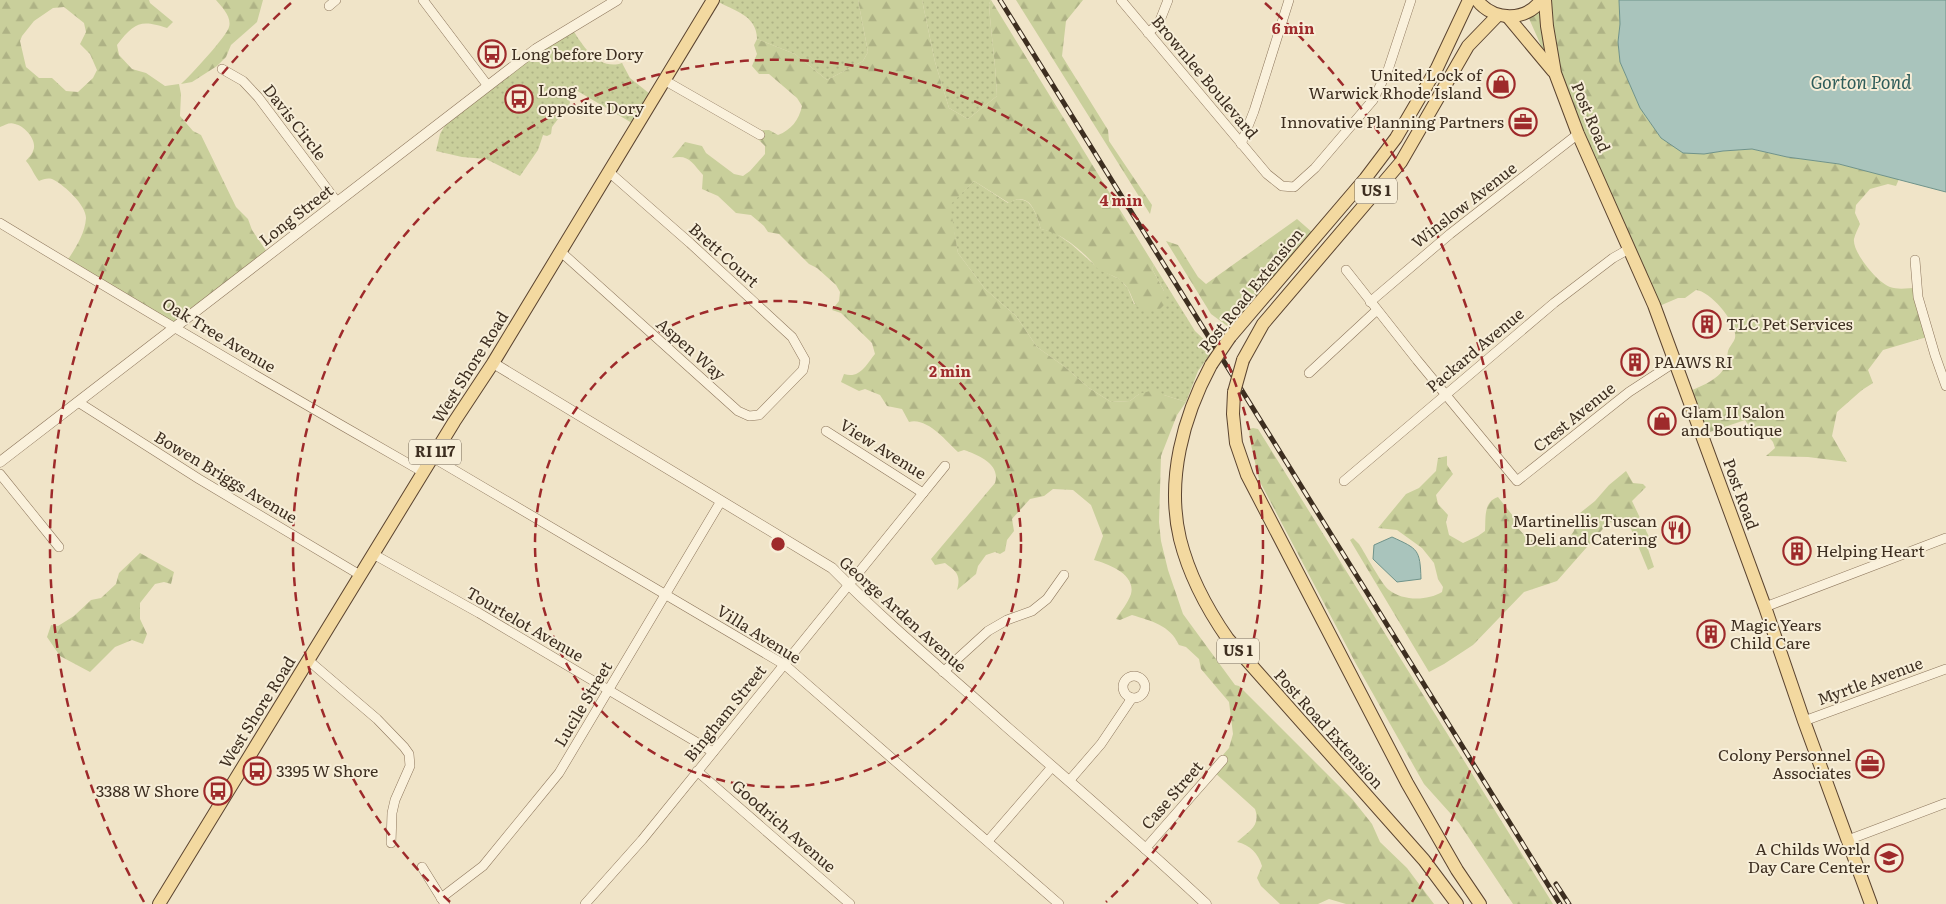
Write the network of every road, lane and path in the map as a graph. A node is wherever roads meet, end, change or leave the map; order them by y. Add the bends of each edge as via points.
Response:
1 (423, 0) edge
2 (713, 0) edge
3 (1121, 0) edge
4 (1168, 0) edge
5 (1289, 0) edge
6 (1411, 0) edge
7 (1469, 0) edge
8 (1477, 0) edge
9 (1542, 0) edge
10 (1545, 0) edge
11 (614, 1) edge
12 (1503, 16) junction
13 (1148, 33) junction
14 (222, 69) dead end
15 (1555, 73) junction
16 (664, 80) junction
17 (488, 86) junction
18 (1578, 134) junction
19 (760, 135) dead end
20 (1242, 144) junction
21 (608, 172) junction
22 (337, 202) junction
23 (0, 223) edge
24 (1629, 249) junction
25 (561, 252) junction
26 (1916, 260) dead end
27 (1346, 270) dead end
28 (1370, 302) junction
29 (1377, 310) junction
30 (176, 327) junction
31 (1675, 362) junction
32 (493, 363) junction
33 (803, 370) joint
34 (1309, 373) dead end
35 (1946, 386) edge
36 (1446, 395) junction
37 (78, 402) junction
38 (826, 431) dead end
39 (432, 456) junction
40 (0, 462) edge
41 (945, 466) dead end
42 (423, 472) junction
43 (0, 474) edge
44 (1344, 481) dead end
45 (923, 493) junction
46 (721, 501) junction
47 (1946, 538) edge
48 (59, 547) dead end
49 (373, 554) junction
50 (360, 575) junction
51 (1064, 576) dead end
52 (849, 585) junction
53 (667, 595) junction
54 (1765, 607) junction
55 (308, 660) junction
56 (784, 665) junction
57 (1946, 669) edge
58 (943, 672) junction
59 (609, 690) junction
60 (1132, 698) dead end
61 (1804, 722) junction
62 (713, 752) junction
63 (1223, 760) dead end
64 (1052, 767) junction
65 (697, 771) junction
66 (1068, 781) junction
67 (1946, 803) edge
68 (1848, 840) junction
69 (988, 842) junction
70 (391, 843) dead end
71 (1145, 849) junction
72 (422, 867) dead end
73 (443, 901) edge
74 (159, 904) edge
75 (585, 904) edge
76 (850, 904) edge
77 (1059, 904) edge
78 (1206, 904) edge
79 (1457, 904) edge
80 (1480, 904) edge
81 (1871, 904) edge

1 - 17 street
2 - 16 main road, West Shore Road / RI 117
3 - 13 street, Brownlee Boulevard
4 - 13 street via 1159,22
5 - 20 street
6 - 20 street, Brownlee Boulevard via 1388,70 1374,100 1315,168 1294,187 1282,186 1267,174
7 - 79 main road, Post Road Extension / US 1, bridge via 1437,68 1396,138 1366,179 1230,337 1211,365 1198,388 1179,450 1175,498 1180,538 1195,581 1228,639 1424,860
8 - 12 main road, Post Road via 1488,10
9 - 12 main road, US 1 via 1519,16
10 - 15 main road, Post Road via 1546,26
11 - 17 street, Long Street via 536,49
12 - 15 main road, Post Road
12 - 80 main road, Post Road Extension / US 1, bridge via 1468,46 1401,162 1263,324 1243,360 1234,392 1233,414 1236,443 1247,475 1407,783
13 - 20 street, Brownlee Boulevard
14 - 22 street, Davis Circle via 243,81 258,97
15 - 18 main road, Post Road
16 - 19 street
16 - 21 main road, West Shore Road / RI 117
17 - 22 street, Long Street
18 - 24 main road, Post Road
18 - 28 street, Winslow Avenue via 1450,234
21 - 25 main road, West Shore Road / RI 117
21 - 33 street, Brett Court via 792,338 805,360
22 - 30 street, Long Street
23 - 30 street, Oak Tree Avenue
24 - 31 main road, Post Road
24 - 36 street, Packard Avenue via 1554,303
25 - 32 main road, West Shore Road / RI 117
25 - 33 street, Aspen Way via 738,411 749,416 759,415
26 - 35 street via 1918,297
27 - 28 street
28 - 29 street
29 - 34 street
29 - 36 street
30 - 37 street, Long Street
30 - 42 street, Oak Tree Avenue
31 - 36 street, Crest Avenue via 1629,392 1517,482
31 - 54 main road, Post Road
32 - 39 main road, West Shore Road / RI 117
32 - 46 street, George Arden Avenue
36 - 44 street, Packard Avenue
37 - 40 street, Long Street
37 - 50 street, Bowen Briggs Avenue
38 - 45 street, View Avenue
39 - 42 main road, West Shore Road / RI 117
39 - 53 street, Villa Avenue
41 - 45 street, Bingham Street
42 - 49 main road, West Shore Road / RI 117
43 - 48 street
45 - 52 street, Bingham Street
46 - 52 street, George Arden Avenue via 832,568
46 - 53 street, Lucile Street
47 - 54 street
49 - 50 main road, West Shore Road / RI 117
49 - 59 street, Tourtelot Avenue
50 - 55 main road, West Shore Road / RI 117
51 - 58 street via 1047,599 1032,611 988,630
52 - 56 street, Bingham Street
52 - 58 street, George Arden Avenue
53 - 56 street, Villa Avenue
53 - 59 street, Lucile Street
54 - 61 main road, Post Road
55 - 70 street via 377,720 409,754 410,766 392,813
55 - 74 main road, West Shore Road / RI 117
56 - 62 street, Bingham Street
56 - 69 street, Villa Avenue
57 - 61 street, Myrtle Avenue
58 - 64 street, George Arden Avenue
59 - 62 street, Tourtelot Avenue
59 - 73 street, Lucile Street via 560,772 483,866
60 - 66 street via 1101,744
61 - 68 main road, Post Road
62 - 65 street, Bingham Street
63 - 71 street, Case Street
64 - 66 street, George Arden Avenue
64 - 69 street
65 - 75 street, Bingham Street
65 - 76 street, Goodrich Avenue
66 - 71 street, George Arden Avenue
67 - 68 street
68 - 81 main road, Post Road
69 - 77 street, Villa Avenue
71 - 78 street, George Arden Avenue
72 - 73 street

